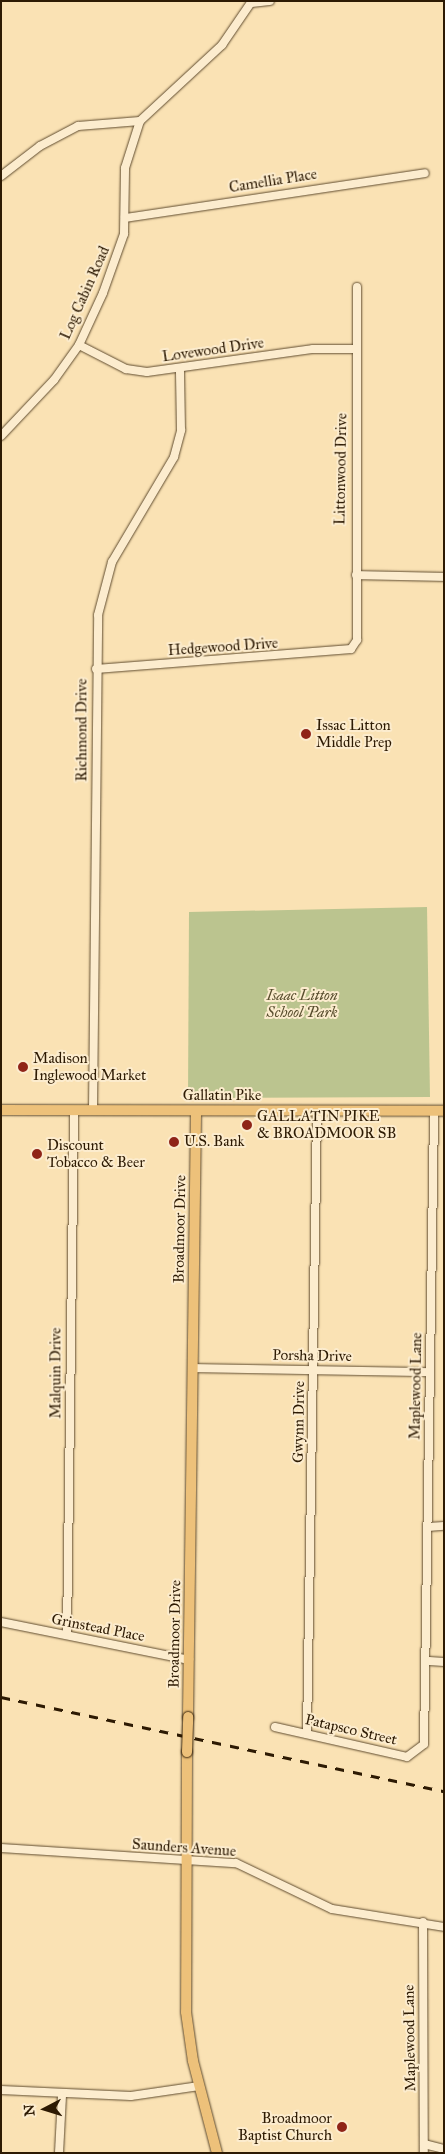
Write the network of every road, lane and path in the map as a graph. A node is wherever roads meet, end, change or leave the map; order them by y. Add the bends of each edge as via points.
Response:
1 (270, 1) edge
2 (251, 2) edge
3 (140, 121) junction
4 (425, 173) dead end
5 (1, 176) edge
6 (125, 218) junction
7 (357, 287) dead end
8 (79, 345) junction
9 (356, 349) junction
10 (180, 371) junction
11 (1, 436) edge
12 (356, 575) junction
13 (444, 577) edge
14 (350, 649) joint
15 (96, 669) junction
16 (1, 1110) edge
17 (93, 1110) junction
18 (74, 1111) junction
19 (317, 1111) junction
20 (439, 1111) edge
21 (196, 1112) junction
22 (194, 1368) junction
23 (313, 1370) junction
24 (430, 1372) junction
25 (428, 1526) junction
26 (444, 1526) edge
27 (1, 1622) edge
28 (67, 1635) junction
29 (189, 1660) junction
30 (429, 1662) junction
31 (444, 1662) edge
32 (275, 1727) dead end
33 (307, 1734) junction
34 (1, 1848) edge
35 (185, 1858) junction
36 (423, 1922) junction
37 (444, 1926) edge
38 (199, 2086) junction
39 (1, 2090) edge
40 (62, 2095) junction
41 (424, 2149) edge
42 (444, 2149) edge
43 (59, 2153) edge
44 (217, 2153) edge

1 - 2 street
2 - 3 street, Log Cabin Road via 222,45
3 - 5 street via 78,126 40,146
3 - 6 street, Log Cabin Road via 125,168
4 - 6 street, Camellia Place
6 - 8 street, Log Cabin Road via 119,255
7 - 9 street, Littonwood Drive
8 - 10 street, Lovewood Drive via 126,369
8 - 11 street, Log Cabin Road via 54,380
9 - 10 street, Lovewood Drive via 313,349
9 - 12 street, Littonwood Drive
10 - 15 street, Richmond Drive via 181,430 174,457 112,562 98,615
12 - 13 street
12 - 14 street, Littonwood Drive via 357,640
14 - 15 street, Hedgewood Drive
15 - 17 street, Richmond Drive
16 - 18 main road, Gallatin Pike
17 - 18 main road, Gallatin Pike
17 - 21 main road, Gallatin Pike
18 - 28 street, Malquin Drive
19 - 20 main road, Gallatin Pike
19 - 21 main road, Gallatin Pike
19 - 23 street, Gwynn Drive
20 - 24 street, Maplewood Lane
21 - 22 main road, Broadmoor Drive
22 - 23 street, Porsha Drive
22 - 29 main road, Broadmoor Drive
23 - 24 street, Porsha Drive
23 - 33 street, Gwynn Drive
24 - 25 street, Maplewood Lane
25 - 26 street
25 - 30 street, Maplewood Lane
27 - 28 street, Grinstead Place
28 - 29 street, Grinstead Place
29 - 35 main road, Broadmoor Drive, bridge
30 - 31 street
30 - 33 street, Patapsco Street via 426,1732 418,1752 407,1757
32 - 33 street, Patapsco Street
34 - 35 street, Saunders Avenue
35 - 36 street, Saunders Avenue via 236,1863 332,1909
35 - 38 main road, Broadmoor Drive via 186,2012
36 - 37 street, Saunders Avenue
36 - 41 street, Maplewood Lane
38 - 40 street via 131,2096
38 - 44 main road, Broadmoor Drive
39 - 40 street
40 - 43 street
41 - 42 street

